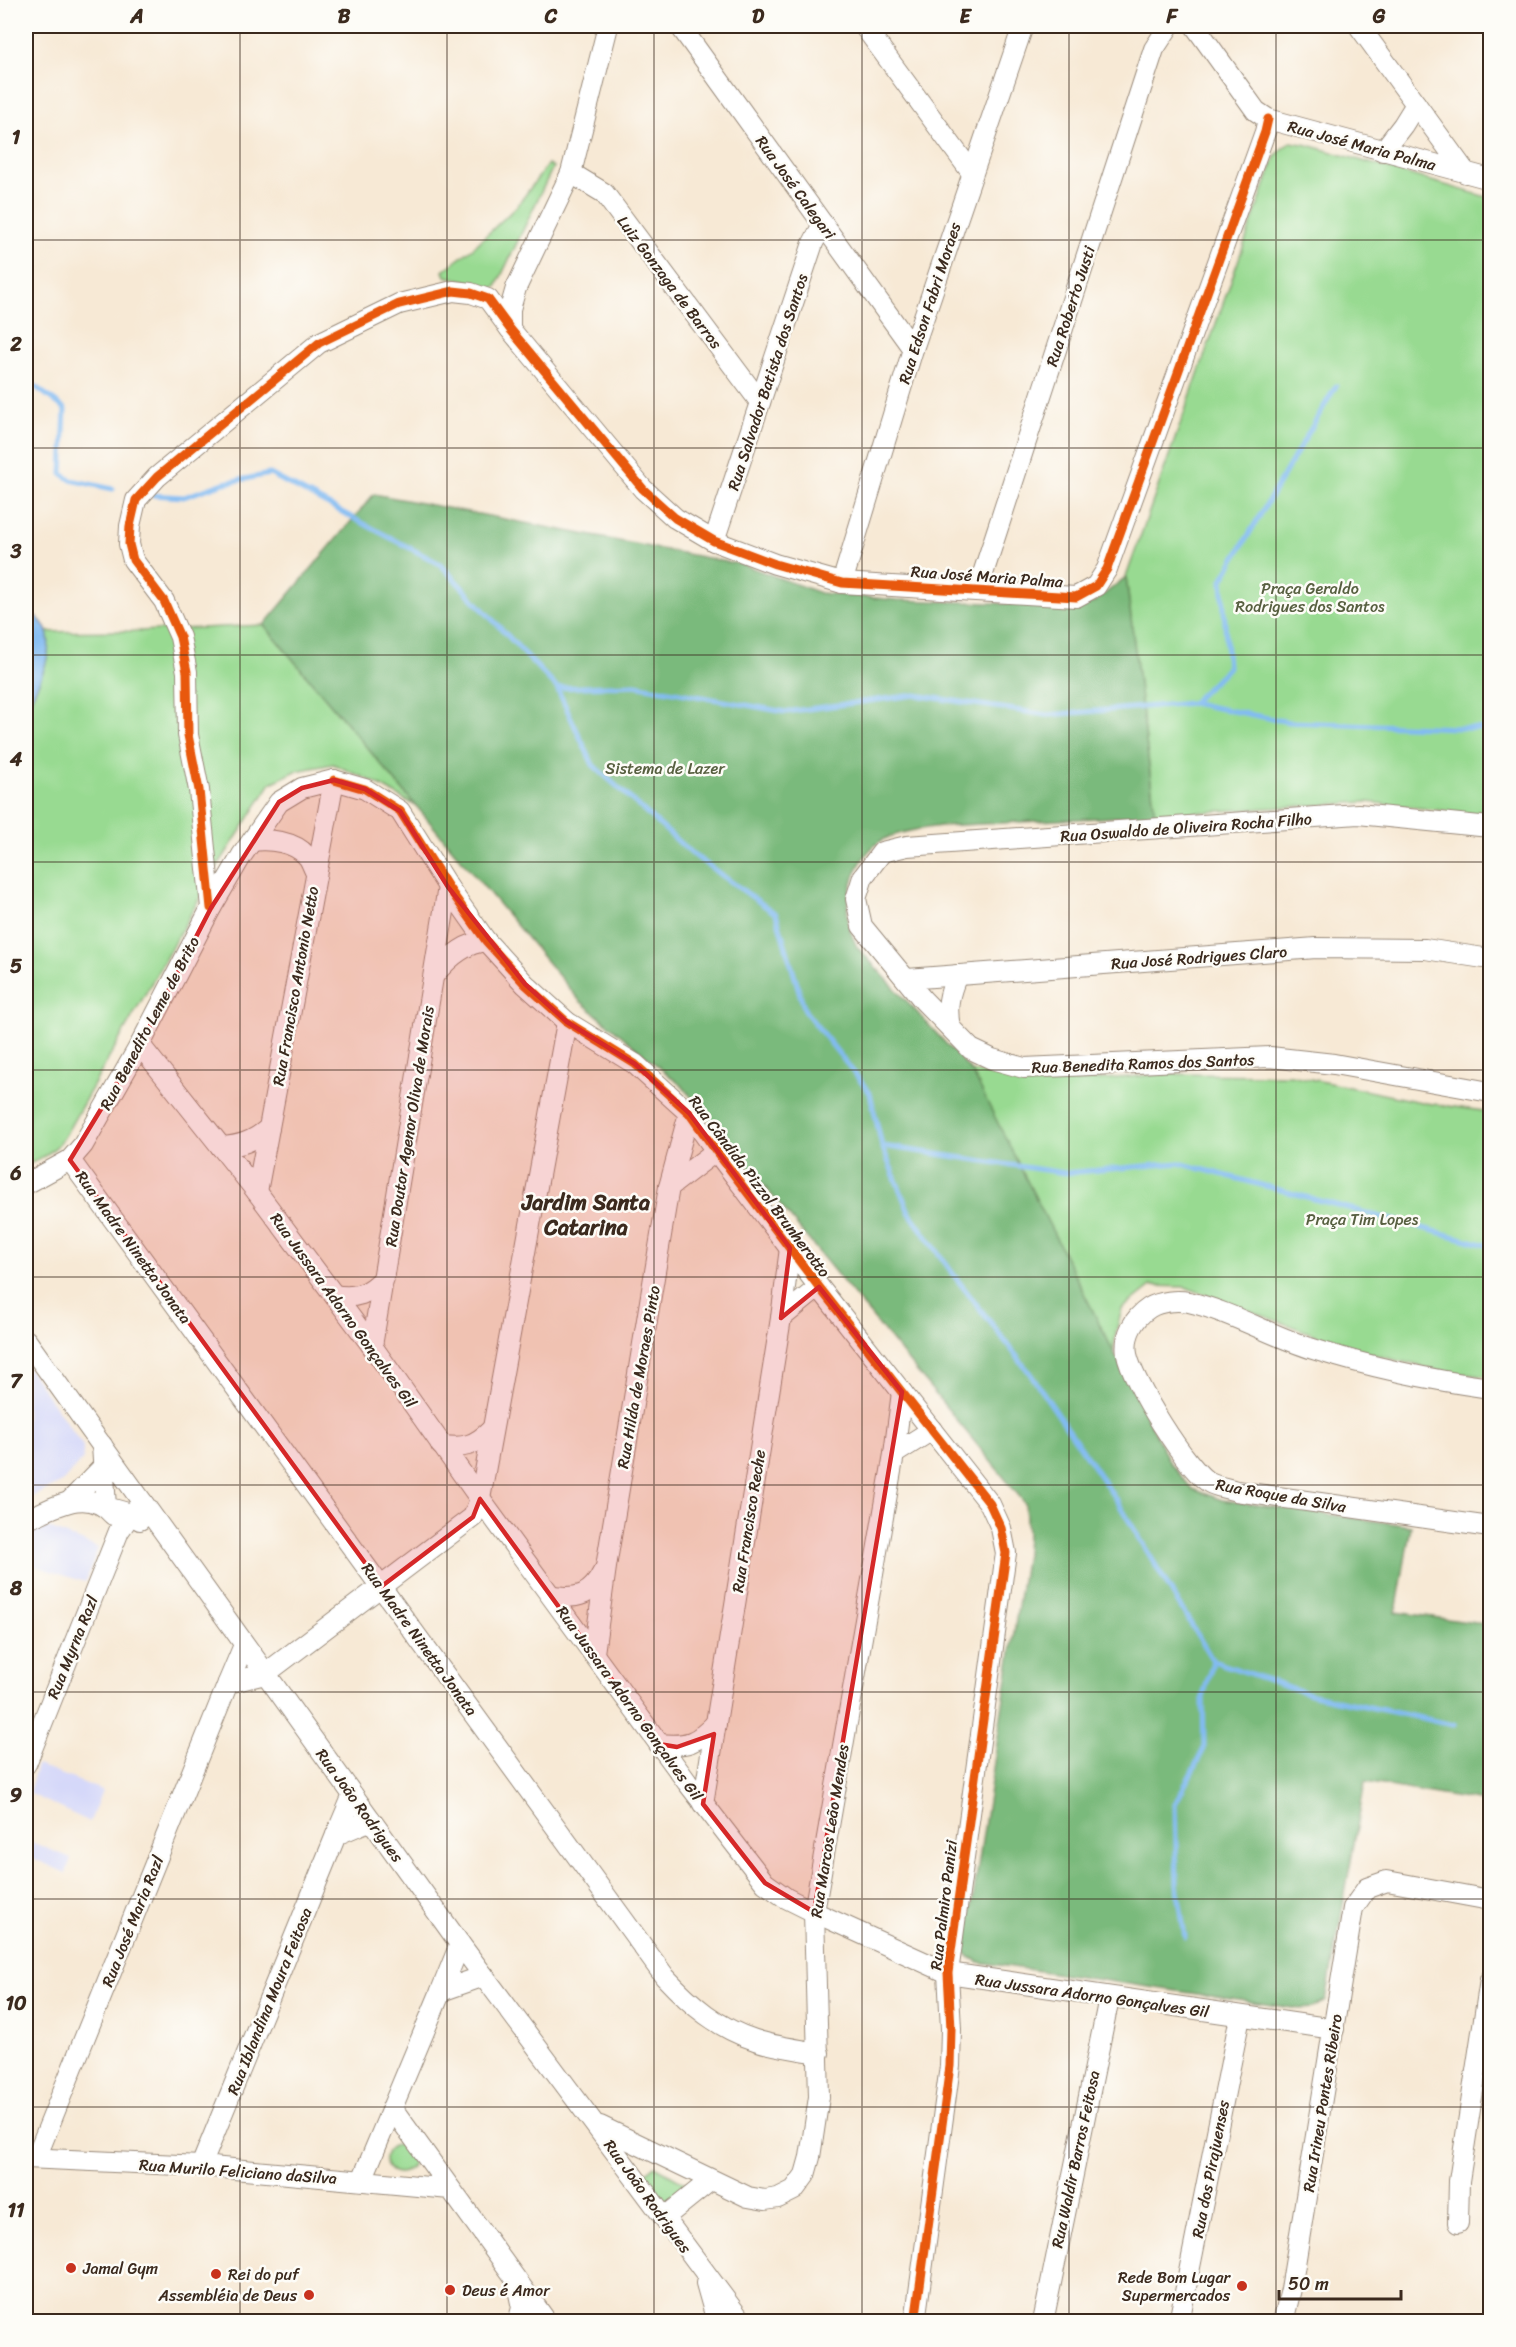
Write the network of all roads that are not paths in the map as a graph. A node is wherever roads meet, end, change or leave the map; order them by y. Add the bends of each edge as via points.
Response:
1 (608, 26) edge
2 (680, 26) edge
3 (864, 26) edge
4 (1023, 26) edge
5 (1169, 26) edge
6 (1195, 26) edge
7 (1359, 26) edge
8 (1416, 104) junction
9 (1268, 119) junction
10 (1383, 151) junction
11 (571, 173) junction
12 (1466, 173) junction
13 (972, 174) junction
14 (1491, 179) edge
15 (823, 224) junction
16 (510, 329) junction
17 (913, 349) junction
18 (760, 402) junction
19 (714, 541) junction
20 (842, 583) junction
21 (978, 589) junction
22 (334, 780) junction
23 (1491, 827) edge
24 (252, 842) junction
25 (882, 852) joint
26 (316, 873) junction
27 (448, 887) junction
28 (211, 908) junction
29 (486, 941) junction
30 (1491, 959) edge
31 (435, 974) junction
32 (957, 975) junction
33 (906, 979) junction
34 (567, 1022) junction
35 (950, 1027) junction
36 (140, 1045) junction
37 (1491, 1092) edge
38 (689, 1113) junction
39 (269, 1128) junction
40 (221, 1147) junction
41 (716, 1151) junction
42 (70, 1160) junction
43 (26, 1184) edge
44 (669, 1186) junction
45 (256, 1192) junction
46 (790, 1248) junction
47 (384, 1278) junction
48 (819, 1287) junction
49 (334, 1295) junction
50 (781, 1318) junction
51 (26, 1340) edge
52 (372, 1346) junction
53 (1491, 1388) edge
54 (902, 1392) junction
55 (492, 1429) junction
56 (932, 1431) junction
57 (102, 1445) junction
58 (441, 1445) junction
59 (894, 1454) junction
60 (103, 1467) junction
61 (480, 1499) junction
62 (71, 1500) junction
63 (106, 1507) junction
64 (137, 1509) junction
65 (26, 1520) edge
66 (1491, 1527) edge
67 (1001, 1528) joint
68 (157, 1529) junction
69 (119, 1531) junction
70 (606, 1567) junction
71 (382, 1587) junction
72 (552, 1596) junction
73 (244, 1645) junction
74 (594, 1653) junction
75 (265, 1674) junction
76 (228, 1683) junction
77 (716, 1723) junction
78 (659, 1744) junction
79 (26, 1764) edge
80 (352, 1795) junction
81 (703, 1804) junction
82 (371, 1820) junction
83 (336, 1835) junction
84 (1491, 1900) edge
85 (814, 1912) junction
86 (460, 1944) junction
87 (948, 1974) junction
88 (484, 1976) junction
89 (1491, 1980) edge
90 (441, 1991) junction
91 (1109, 1998) junction
92 (1240, 2017) junction
93 (1334, 2029) junction
94 (819, 2053) junction
95 (392, 2108) junction
96 (595, 2123) junction
97 (31, 2158) edge
98 (201, 2166) junction
99 (362, 2180) junction
100 (711, 2180) junction
101 (450, 2189) junction
102 (665, 2217) junction
103 (1458, 2223) dead end
104 (700, 2267) junction
105 (514, 2275) junction
106 (518, 2322) edge
107 (547, 2322) edge
108 (717, 2322) edge
109 (742, 2322) edge
110 (915, 2322) edge
111 (1043, 2322) edge
112 (1179, 2322) edge
113 (1283, 2322) edge

1 - 11 street
2 - 15 street, Rua José Calegari
3 - 13 street
4 - 13 street, Rua Edson Fabri Moraes
5 - 21 street, Rua Roberto Justi via 1154,49
6 - 9 street via 1256,111
7 - 8 street
8 - 10 street
8 - 12 street
9 - 10 street, Rua José Maria Palma
9 - 21 street, Rua José Maria Palma via 1102,577 1096,586 1076,597
10 - 12 street, Rua José Maria Palma
11 - 16 street via 516,288
11 - 18 street, Luiz Gonzaga de Barros via 604,193
12 - 14 street, Rua José Maria Palma
13 - 17 street, Rua Edson Fabri Moraes
15 - 17 street, Rua José Calegari
15 - 18 street, Rua Salvador Batista dos Santos via 813,243
16 - 19 street, Rua José Maria Palma via 643,489 675,518
16 - 28 street, Rua José Maria Palma via 488,299 471,293 453,291 399,304 319,343 157,477 136,500 129,544 133,560 164,601 180,637 187,672 188,735 199,790
17 - 20 street, Rua Edson Fabri Moraes
18 - 19 street, Rua Salvador Batista dos Santos
19 - 20 street, Rua José Maria Palma
20 - 21 street, Rua José Maria Palma
22 - 24 street, Rua Benedito Leme de Brito via 302,788 279,802
22 - 26 street, Rua Francisco Antonio Netto
22 - 27 street, Rua Cândida Pizzol Brunherotto via 364,789 400,811
23 - 25 street, Rua Oswaldo de Oliveira Rocha Filho via 1358,814 907,846
24 - 26 street via 270,839 291,846 307,855
24 - 28 street, Rua Benedito Leme de Brito
25 - 33 street, Rua Benedita Ramos dos Santos via 863,877 856,899 861,926
26 - 39 street, Rua Francisco Antonio Netto
27 - 29 street, Rua Cândida Pizzol Brunherotto
27 - 31 street, Rua Doutor Agenor Oliva de Morais
28 - 36 street, Rua Benedito Leme de Brito
29 - 31 street via 463,948
29 - 34 street, Rua Cândida Pizzol Brunherotto
30 - 32 street, Rua José Rodrigues Claro via 1425,949 1316,948
31 - 47 street, Rua Doutor Agenor Oliva de Morais
32 - 33 street, Rua José Rodrigues Claro
32 - 35 street via 947,1012
33 - 35 street, Rua Benedita Ramos dos Santos
34 - 38 street, Rua Cândida Pizzol Brunherotto via 635,1064
34 - 55 street
35 - 37 street, Rua Benedita Ramos dos Santos via 970,1049 1024,1068 1270,1058 1334,1064
36 - 40 street, Rua Jussara Adorno Gonçalves Gil
36 - 42 street, Rua Benedito Leme de Brito via 83,1145
38 - 41 street, Rua Cândida Pizzol Brunherotto
38 - 44 street, Rua Hilda de Moraes Pinto
39 - 40 street via 243,1144
39 - 45 street, Rua Francisco Antonio Netto
40 - 45 street, Rua Jussara Adorno Gonçalves Gil
41 - 44 street
41 - 46 street, Rua Cândida Pizzol Brunherotto
42 - 43 street, Rua Benedito Leme de Brito
42 - 71 street, Rua Madre Ninetta Jonata
44 - 70 street, Rua Hilda de Moraes Pinto
45 - 49 street, Rua Jussara Adorno Gonçalves Gil
46 - 48 street, Rua Cândida Pizzol Brunherotto
46 - 50 street, Rua Francisco Reche
47 - 49 street via 362,1295
47 - 52 street, Rua Doutor Agenor Oliva de Morais
48 - 50 street
48 - 54 street, Rua Cândida Pizzol Brunherotto
49 - 52 street, Rua Jussara Adorno Gonçalves Gil
50 - 77 street, Rua Francisco Reche
51 - 57 street, Rua João Rodrigues
52 - 58 street, Rua Jussara Adorno Gonçalves Gil
53 - 66 street, Rua Roque da Silva via 1438,1381 1312,1349 1186,1302 1151,1306 1128,1333 1127,1353 1136,1380 1188,1462 1209,1483 1236,1491
54 - 56 street, Rua Cândida Pizzol Brunherotto
54 - 59 street, Rua Marcos Leão Mendes
55 - 58 street via 468,1447
55 - 61 street
56 - 59 street
56 - 67 street, Rua Cândida Pizzol Brunherotto via 990,1504
57 - 60 street
57 - 64 street, Rua João Rodrigues
58 - 61 street, Rua Jussara Adorno Gonçalves Gil
59 - 85 street, Rua Marcos Leão Mendes
60 - 62 street
60 - 63 street
61 - 71 street via 473,1516
61 - 72 street, Rua Jussara Adorno Gonçalves Gil
62 - 63 street
62 - 65 street
63 - 64 street
63 - 69 street via 116,1519
64 - 68 street, Rua João Rodrigues
64 - 69 street, Rua Myrna Razl
67 - 87 street, Rua Palmiro Panizi via 1006,1553
68 - 69 street
68 - 73 street, Rua João Rodrigues
69 - 79 street, Rua Myrna Razl
70 - 72 street, Rua Hilda de Moraes Pinto via 597,1585 582,1595
70 - 74 street, Rua Hilda de Moraes Pinto
71 - 75 street
71 - 94 street, Rua Madre Ninetta Jonata via 665,1977 709,2018 732,2031 756,2041
72 - 74 street, Rua Jussara Adorno Gonçalves Gil
73 - 75 street, Rua João Rodrigues
73 - 76 street, Rua José Maria Razl
74 - 78 street, Rua Jussara Adorno Gonçalves Gil
75 - 76 street
75 - 80 street, Rua João Rodrigues
76 - 97 street, Rua José Maria Razl
77 - 78 street via 702,1738 677,1747
77 - 81 street, Rua Francisco Reche
78 - 81 street, Rua Jussara Adorno Gonçalves Gil
80 - 82 street, Rua João Rodrigues
80 - 83 street, Rua Iblandina Moura Feitosa
81 - 85 street, Rua Jussara Adorno Gonçalves Gil via 765,1883
82 - 83 street
82 - 86 street, Rua João Rodrigues
83 - 98 street, Rua Iblandina Moura Feitosa
84 - 93 street, Rua Irineu Pontes Ribeiro via 1387,1881 1367,1888 1353,1908
85 - 87 street, Rua Jussara Adorno Gonçalves Gil
85 - 94 street, Rua Marcos Leão Mendes
86 - 88 street, Rua João Rodrigues
86 - 90 street
87 - 91 street, Rua Jussara Adorno Gonçalves Gil
87 - 110 street, Rua Palmiro Panizi via 950,2066
88 - 90 street
88 - 96 street, Rua João Rodrigues
89 - 103 street via 1463,2150
90 - 95 street
91 - 92 street, Rua Jussara Adorno Gonçalves Gil
91 - 111 street, Rua Waldir Barros Feitosa
92 - 93 street, Rua Jussara Adorno Gonçalves Gil
92 - 112 street, Rua dos Pirajuenses
93 - 113 street, Rua Irineu Pontes Ribeiro
94 - 100 street, Rua Marcos Leão Mendes via 814,2134 805,2175 794,2190 765,2200 748,2197
95 - 99 street
95 - 101 street
96 - 100 street, Rua Marcos Leão Mendes
96 - 102 street, Rua João Rodrigues
97 - 98 street, Rua Murilo Feliciano daSilva
98 - 99 street, Rua Murilo Feliciano daSilva
99 - 101 street, Rua Murilo Feliciano daSilva
100 - 102 street
101 - 105 street
102 - 104 street, Rua João Rodrigues
104 - 108 street, Rua João Rodrigues
104 - 109 street, Rua João Rodrigues
105 - 106 street via 522,2308
105 - 107 street

